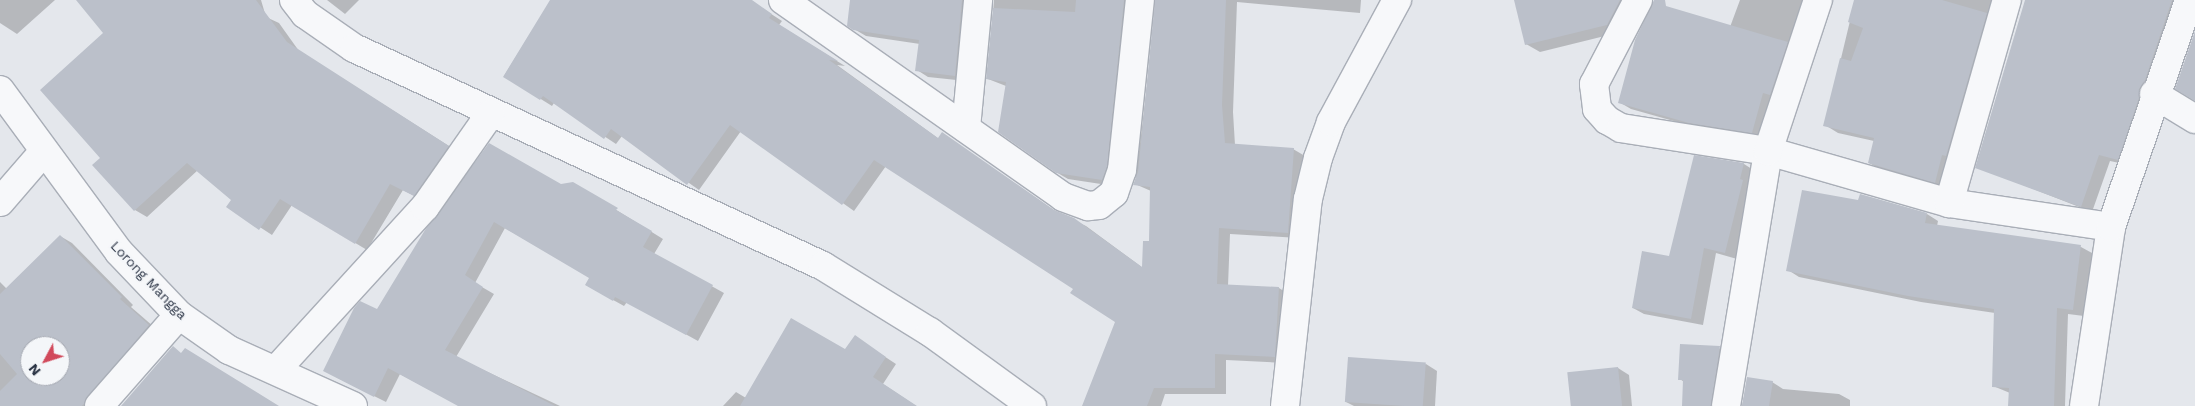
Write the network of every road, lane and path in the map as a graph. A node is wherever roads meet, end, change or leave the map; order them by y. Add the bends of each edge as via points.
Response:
1 (294, 0) edge
2 (783, 0) edge
3 (978, 0) edge
4 (1140, 0) edge
5 (1397, 0) edge
6 (1638, 0) edge
7 (1818, 0) edge
8 (2006, 0) edge
9 (2189, 0) edge
10 (806, 9) edge
11 (0, 90) edge
12 (2154, 94) junction
13 (490, 114) junction
14 (2195, 119) edge
15 (966, 128) junction
16 (44, 151) junction
17 (1768, 151) junction
18 (0, 202) edge
19 (1949, 203) junction
20 (2111, 227) junction
21 (179, 314) junction
22 (276, 370) junction
23 (99, 406) edge
24 (353, 406) edge
25 (1032, 406) edge
26 (1285, 406) edge
27 (1726, 406) edge
28 (2084, 406) edge

1 - 13 street via 304,14 354,48
2 - 10 street
3 - 15 street
4 - 15 street via 1122,170 1114,193 1107,200 1088,206 1063,197
5 - 26 street via 1331,122 1318,158 1308,199
6 - 17 street via 1594,84 1596,109 1621,128
7 - 17 street
8 - 19 street
9 - 12 street
10 - 15 street
11 - 16 street, Lorong Mangga
12 - 14 street
12 - 20 street
13 - 22 street via 425,207
13 - 25 street via 823,266 930,332
16 - 18 street
16 - 21 street, Lorong Mangga via 119,252
17 - 19 street
17 - 27 street
19 - 20 street
20 - 28 street
21 - 22 street, Lorong Mangga via 229,350
21 - 23 street
22 - 24 street, Lorong Mangga

